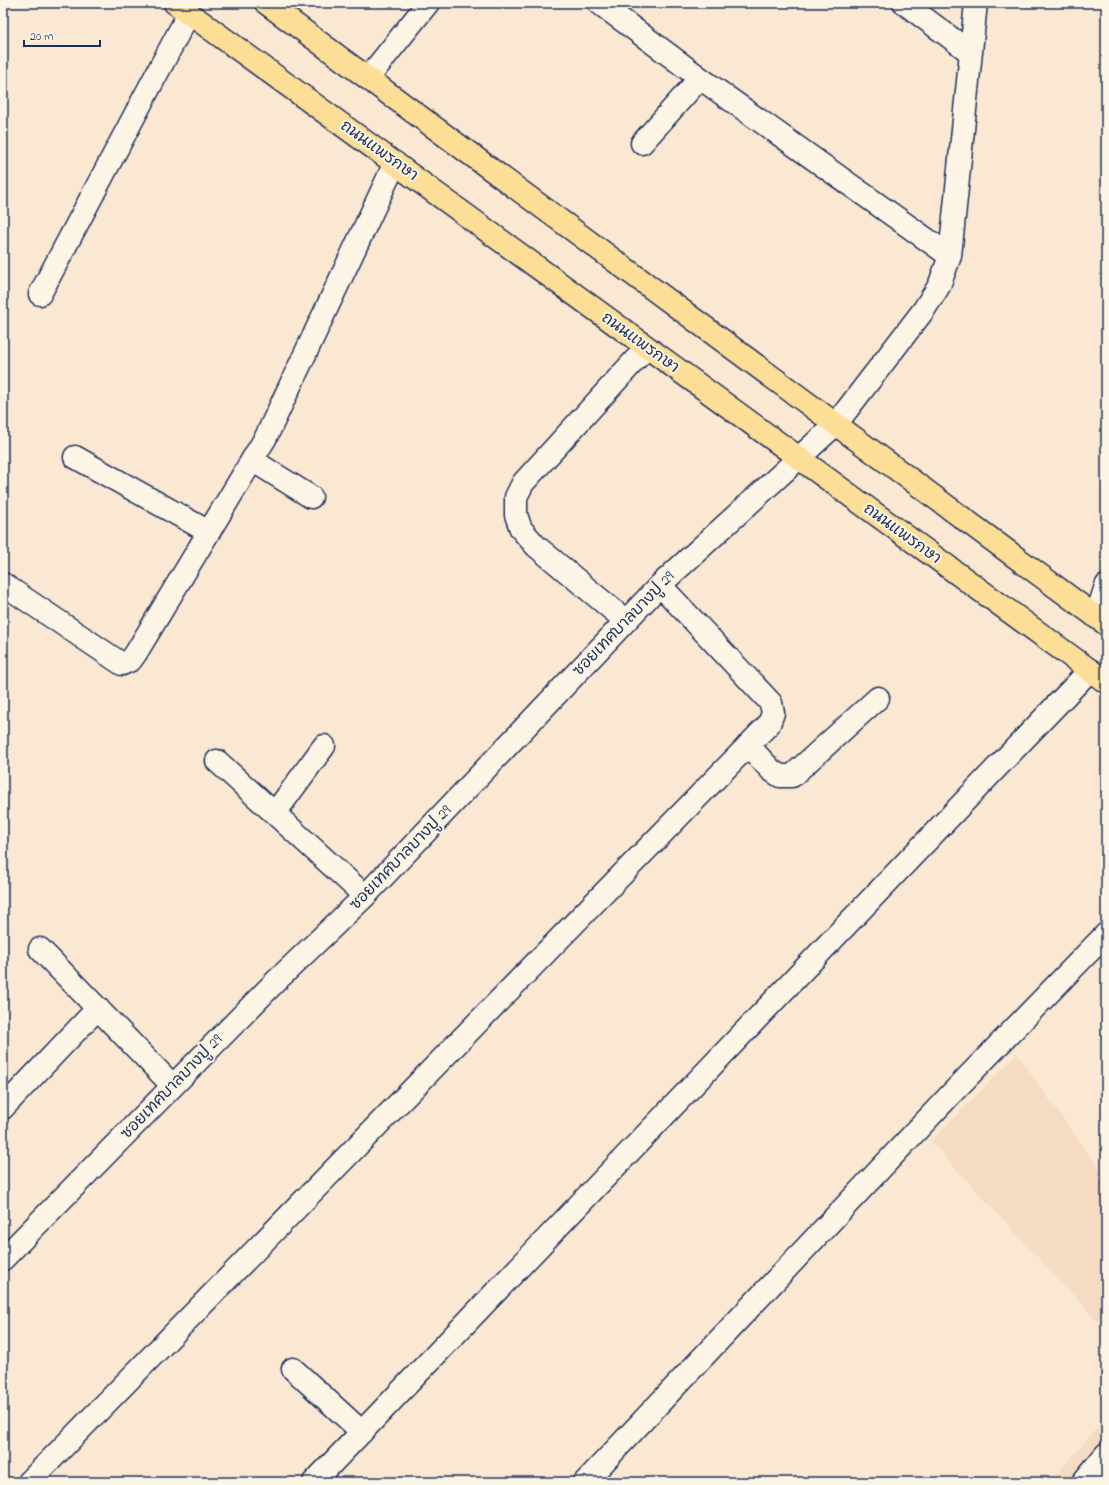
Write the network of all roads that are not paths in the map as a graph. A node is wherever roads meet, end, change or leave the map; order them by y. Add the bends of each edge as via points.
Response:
1 (266, 3) edge
2 (428, 3) edge
3 (599, 3) edge
4 (904, 3) edge
5 (976, 3) edge
6 (182, 8) edge
7 (971, 53) junction
8 (368, 78) junction
9 (700, 78) junction
10 (642, 143) dead end
11 (395, 163) junction
12 (950, 256) junction
13 (40, 294) dead end
14 (646, 348) junction
15 (836, 424) junction
16 (74, 457) dead end
17 (799, 458) junction
18 (252, 460) junction
19 (311, 497) dead end
20 (209, 532) junction
21 (3, 584) edge
22 (660, 585) junction
23 (1106, 586) edge
24 (1101, 620) edge
25 (626, 621) junction
26 (1098, 676) edge
27 (878, 698) dead end
28 (748, 745) junction
29 (324, 746) dead end
30 (217, 761) dead end
31 (275, 813) junction
32 (366, 896) junction
33 (1106, 934) edge
34 (40, 949) dead end
35 (98, 1008) junction
36 (173, 1086) junction
37 (3, 1108) edge
38 (3, 1259) edge
39 (293, 1369) dead end
40 (362, 1432) junction
41 (1106, 1454) edge
42 (29, 1482) edge
43 (314, 1482) edge
44 (585, 1482) edge
45 (1083, 1482) edge

1 - 8 main road
2 - 8 street
3 - 9 street
4 - 7 street
5 - 7 street, ซอยเทศบาลบางปู 29
6 - 11 main road, ถนนแพรกษา
6 - 13 street
7 - 12 street, ซอยเทศบาลบางปู 29
8 - 15 main road
9 - 10 street
9 - 12 street
11 - 14 main road, ถนนแพรกษา
11 - 18 street via 266,437
12 - 15 street, ซอยเทศบาลบางปู 29 via 939,286 923,311
14 - 17 main road, ถนนแพรกษา
14 - 25 street via 523,484 516,497 516,515 521,529 536,546
15 - 17 street, ซอยเทศบาลบางปู 29
15 - 24 main road
16 - 20 street
17 - 22 street, ซอยเทศบาลบางปู 29
17 - 26 main road, ถนนแพรกษา
18 - 19 street
18 - 20 street
20 - 21 street via 136,653 131,660 122,664
22 - 25 street, ซอยเทศบาลบางปู 29
22 - 28 street via 771,703 773,713 769,724
23 - 24 street
25 - 32 street, ซอยเทศบาลบางปู 29
26 - 40 street
27 - 28 street via 792,776 780,776 771,770
28 - 42 street
29 - 31 street
30 - 31 street
31 - 32 street
32 - 36 street, ซอยเทศบาลบางปู 29
33 - 44 street via 952,1093
34 - 35 street
35 - 36 street
35 - 37 street
36 - 38 street, ซอยเทศบาลบางปู 29
39 - 40 street
40 - 43 street
41 - 45 street

